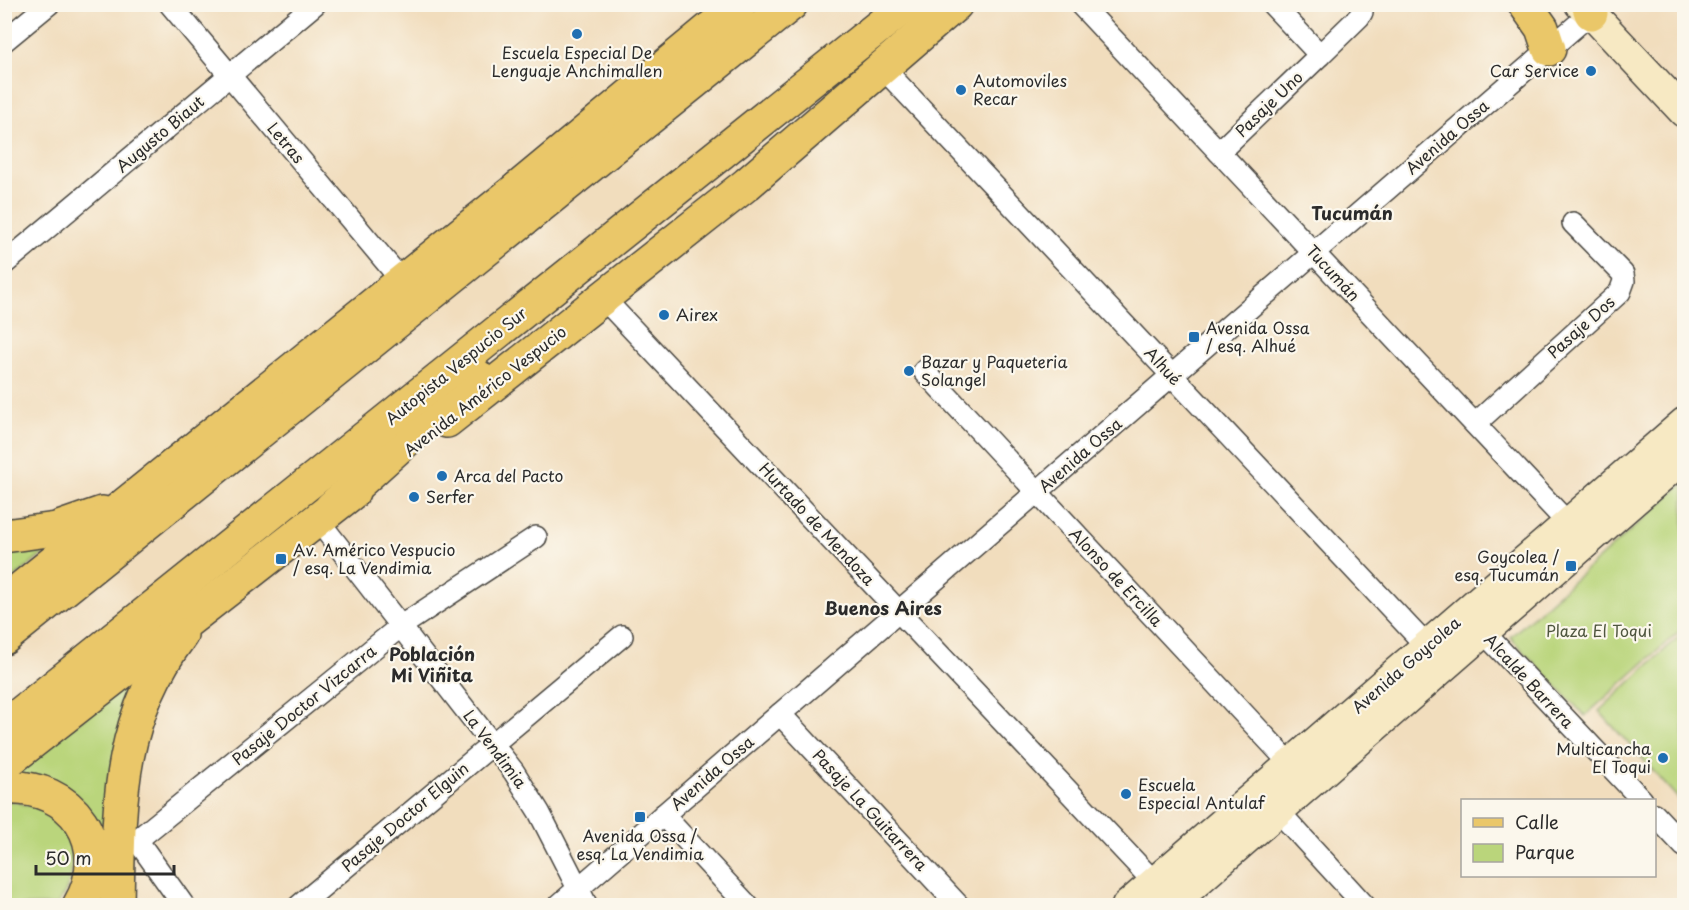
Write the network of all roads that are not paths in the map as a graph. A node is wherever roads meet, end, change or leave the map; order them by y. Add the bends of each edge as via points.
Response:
1 (49, 4) edge
2 (170, 4) edge
3 (315, 4) edge
4 (740, 4) edge
5 (907, 4) edge
6 (956, 4) edge
7 (1080, 4) edge
8 (1272, 4) edge
9 (1362, 4) edge
10 (1525, 4) edge
11 (791, 5) edge
12 (1590, 7) edge
13 (4, 41) edge
14 (1549, 49) junction
15 (1320, 55) junction
16 (882, 67) junction
17 (230, 75) junction
18 (1684, 112) edge
19 (1219, 152) junction
20 (518, 188) junction
21 (641, 218) junction
22 (1574, 223) dead end
23 (1313, 253) junction
24 (4, 264) edge
25 (402, 281) junction
26 (603, 298) junction
27 (924, 371) dead end
28 (1172, 375) junction
29 (1684, 423) edge
30 (1475, 424) junction
31 (1684, 457) edge
32 (1037, 492) junction
33 (129, 502) junction
34 (324, 513) junction
35 (1577, 533) junction
36 (4, 536) edge
37 (536, 537) dead end
38 (4, 602) edge
39 (207, 606) junction
40 (898, 612) junction
41 (1474, 622) junction
42 (401, 626) junction
43 (622, 636) dead end
44 (4, 638) edge
45 (1436, 656) junction
46 (780, 714) junction
47 (4, 727) edge
48 (493, 744) junction
49 (4, 764) edge
50 (1300, 774) junction
51 (4, 788) edge
52 (1640, 799) edge
53 (1268, 801) junction
54 (663, 815) junction
55 (1656, 816) edge
56 (1684, 846) edge
57 (582, 897) edge
58 (1162, 898) edge
59 (79, 906) edge
60 (117, 906) edge
61 (184, 906) edge
62 (299, 906) edge
63 (558, 906) edge
64 (748, 906) edge
65 (959, 906) edge
66 (1126, 906) edge
67 (1365, 906) edge

1 - 13 street
2 - 17 street, Letras
3 - 17 street, Augusto Biaut
4 - 20 main road
5 - 21 main road, Autopista Vespucio Sur
6 - 16 main road, Avenida Américo Vespucio
7 - 19 street, Tucumán
8 - 15 street
9 - 15 street, Pasaje Uno via 1359,17
10 - 14 main road via 1542,28
11 - 20 main road via 590,145
11 - 44 main road
12 - 14 street, Avenida Ossa
12 - 18 street
14 - 23 street, Avenida Ossa
15 - 19 street, Pasaje Uno
16 - 26 main road, Avenida Américo Vespucio via 747,184
16 - 28 street, Alhué
17 - 24 street, Augusto Biaut
17 - 25 street, Letras
19 - 23 street, Tucumán
20 - 25 main road
21 - 34 main road via 543,316
21 - 47 main road, Autopista Vespucio Sur
22 - 30 street, Pasaje Dos via 1623,274 1620,292
23 - 28 street, Avenida Ossa
23 - 30 street, Tucumán
25 - 33 main road
26 - 34 main road, Avenida Américo Vespucio
26 - 40 street, Hurtado de Mendoza
27 - 32 street, Alonso de Ercilla
28 - 32 street, Avenida Ossa
28 - 45 street, Alhué
29 - 35 street, Avenida Goycolea
30 - 35 street, Tucumán
31 - 35 street, Avenida Goycolea
32 - 40 street, Avenida Ossa
32 - 50 street, Alonso de Ercilla
33 - 36 main road via 72,525
33 - 38 main road
34 - 39 main road, Avenida Américo Vespucio
34 - 42 street, La Vendimia
35 - 41 street, Avenida Goycolea
37 - 42 street, Pasaje Doctor Vizcarra
39 - 49 main road, Avenida Américo Vespucio
39 - 60 main road via 181,635 159,670 132,733 121,793
40 - 46 street, Avenida Ossa
40 - 58 street, Hurtado de Mendoza
41 - 45 street, Avenida Goycolea
41 - 52 street, Alcalde Barrera
42 - 48 street, La Vendimia
42 - 61 street, Pasaje Doctor Vizcarra via 137,840
43 - 48 street, Pasaje Doctor Elguin
45 - 50 street, Avenida Goycolea
46 - 54 street, Avenida Ossa
46 - 65 street, Pasaje La Guitarrera
48 - 57 street, La Vendimia via 528,794
48 - 62 street, Pasaje Doctor Elguin
50 - 53 street, Avenida Goycolea
51 - 59 main road via 42,791 64,803 81,822 93,858 90,883
53 - 58 street, Avenida Goycolea
53 - 67 street
54 - 57 street, Avenida Ossa
54 - 64 street
55 - 56 street
57 - 63 street, Avenida Ossa
58 - 66 street, Avenida Goycolea

